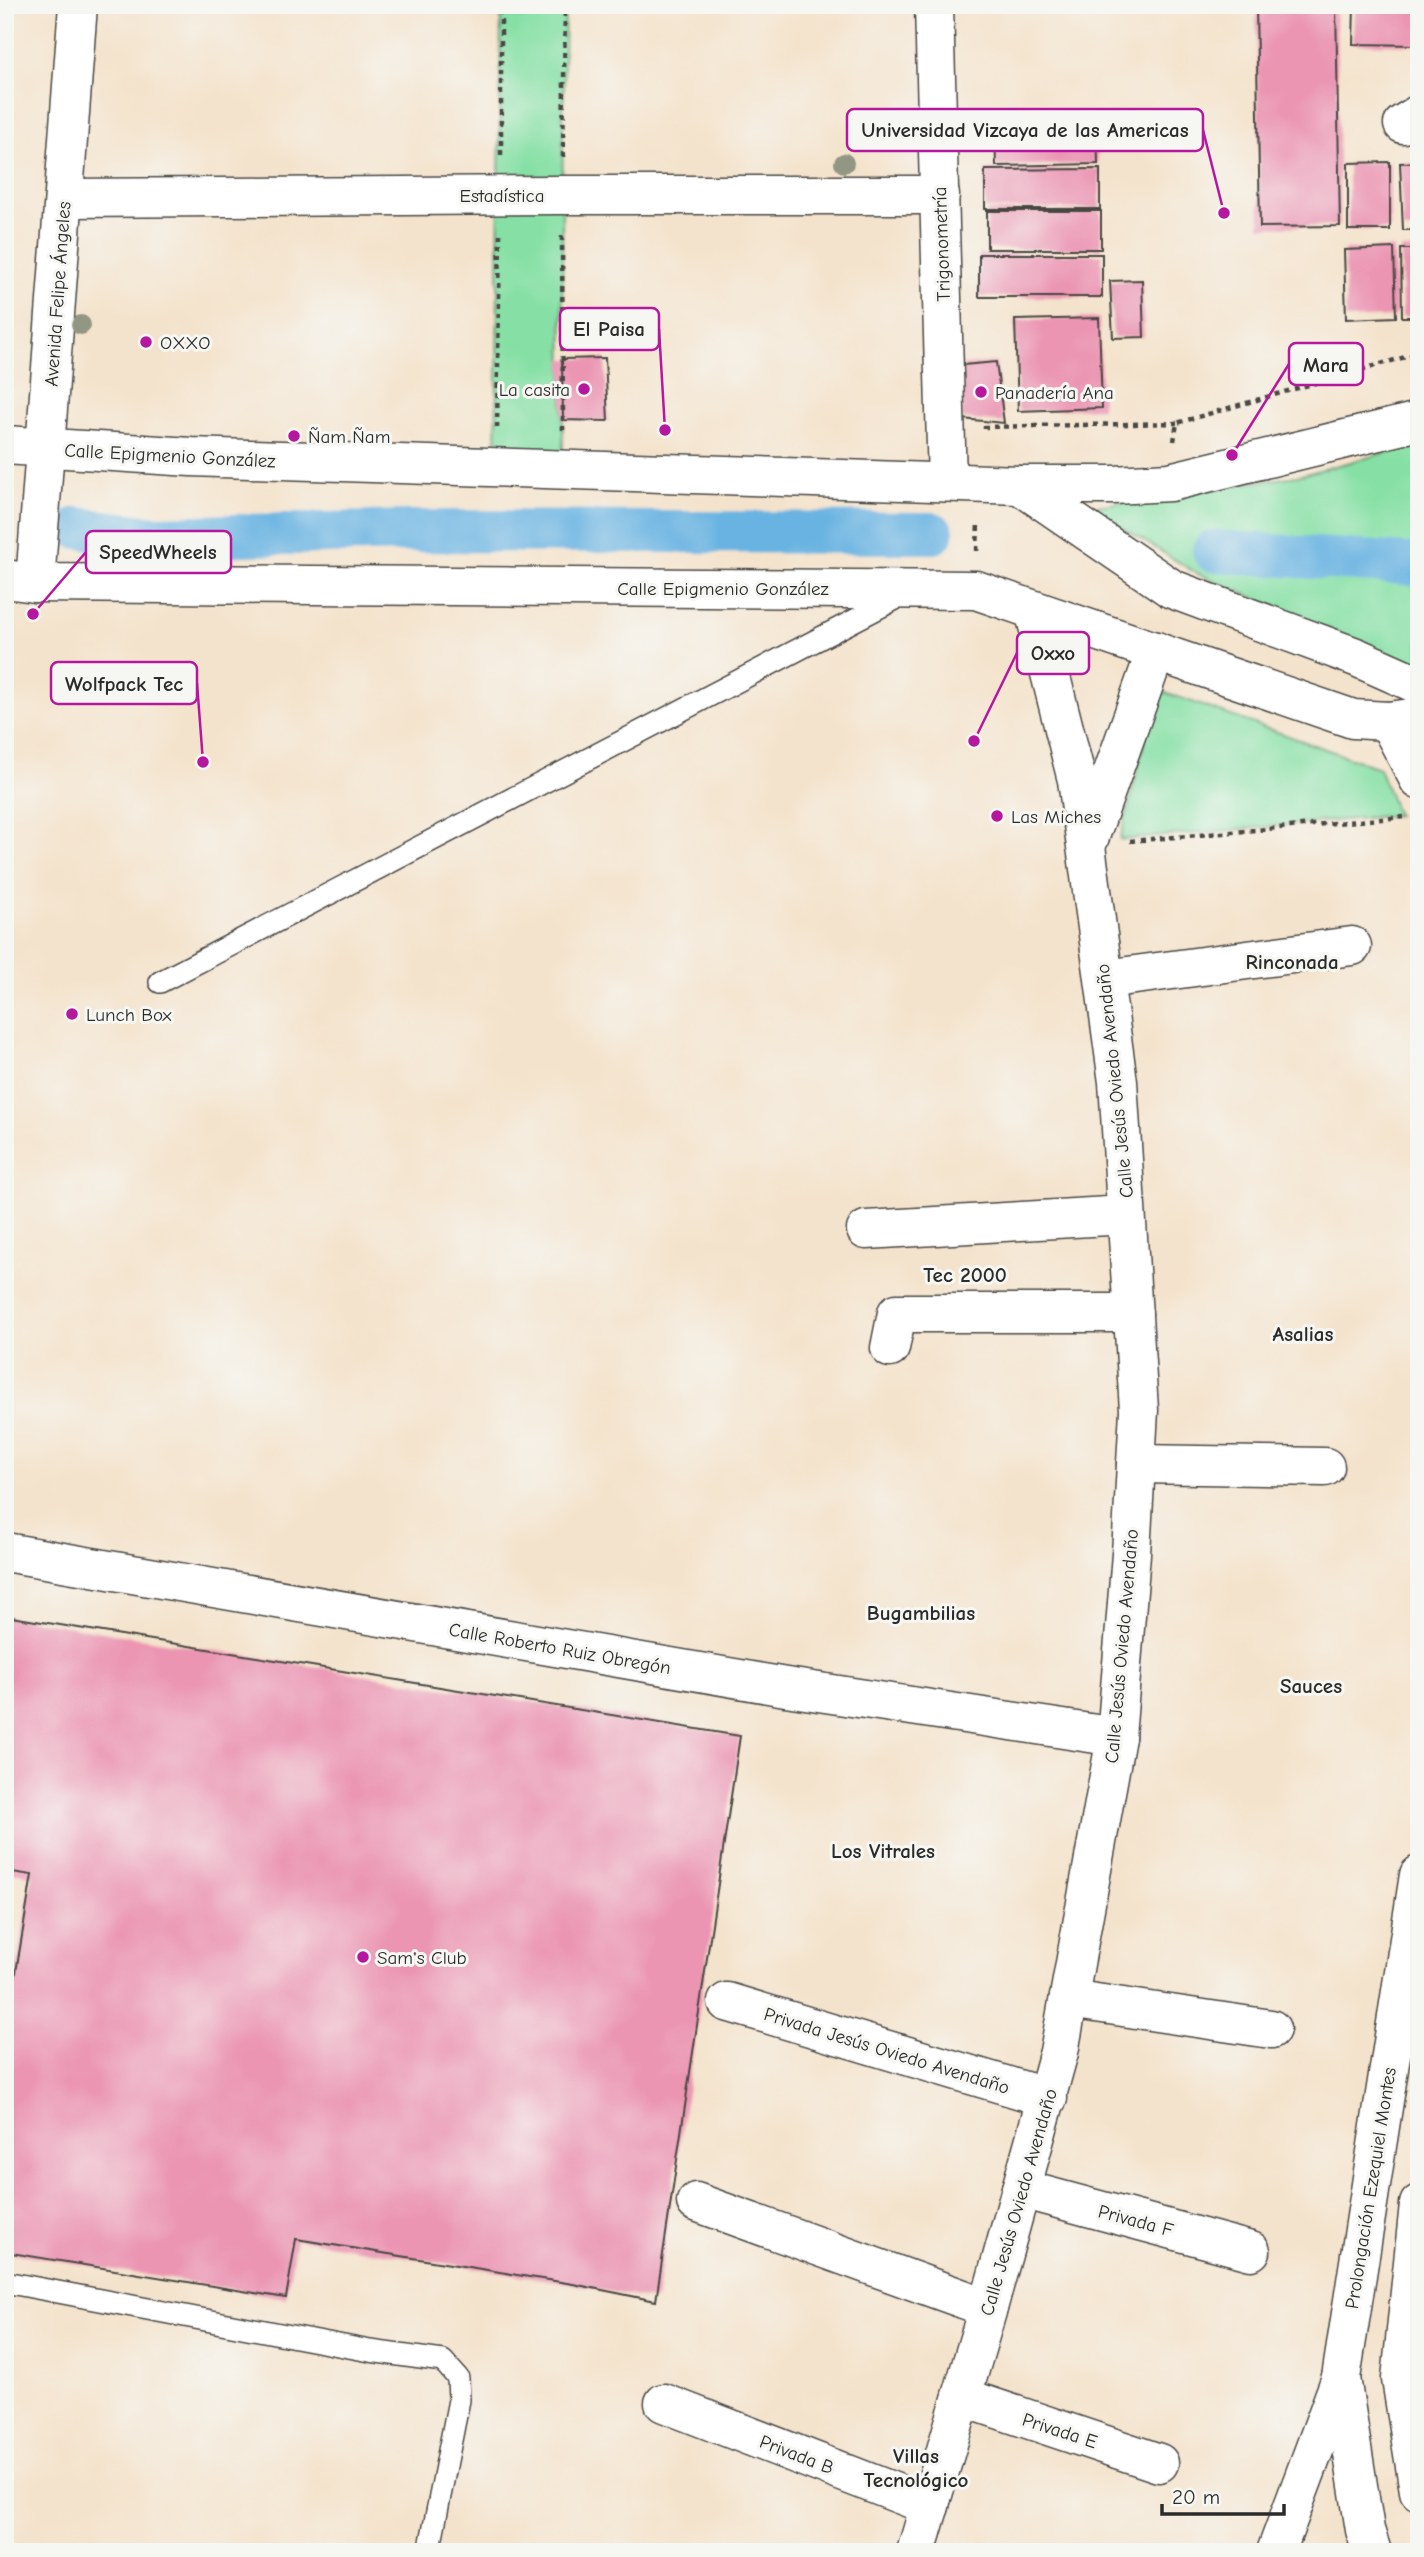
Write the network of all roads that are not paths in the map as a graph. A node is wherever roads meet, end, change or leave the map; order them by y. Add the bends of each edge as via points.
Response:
1 (78, 5) edge
2 (934, 5) edge
3 (940, 195) junction
4 (64, 198) junction
5 (1419, 421) edge
6 (5, 445) edge
7 (46, 449) junction
8 (963, 483) junction
9 (1020, 485) junction
10 (20, 581) edge
11 (913, 590) junction
12 (1034, 610) junction
13 (1156, 652) junction
14 (1419, 685) edge
15 (1404, 719) edge
16 (1419, 780) edge
17 (1087, 845) junction
18 (1352, 946) dead end
19 (1105, 979) junction
20 (160, 982) dead end
21 (1126, 1214) junction
22 (866, 1230) dead end
23 (1133, 1313) junction
24 (890, 1348) dead end
25 (1136, 1464) junction
26 (1325, 1467) dead end
27 (5, 1552) edge
28 (1116, 1737) junction
29 (1419, 1875) edge
30 (1069, 1999) junction
31 (727, 2003) dead end
32 (1271, 2029) dead end
33 (1048, 2098) junction
34 (1021, 2189) junction
35 (696, 2202) dead end
36 (1419, 2204) edge
37 (1251, 2251) dead end
38 (5, 2282) edge
39 (988, 2308) junction
40 (1341, 2378) junction
41 (962, 2397) junction
42 (664, 2403) dead end
43 (1159, 2463) dead end
44 (1419, 2491) edge
45 (930, 2506) junction
46 (429, 2552) edge
47 (916, 2552) edge
48 (1276, 2552) edge
49 (1372, 2552) edge

1 - 4 street, Avenida Felipe Ángeles
2 - 3 street, Trigonometría
3 - 4 street, Estadística
3 - 8 street, Trigonometría
4 - 7 street, Avenida Felipe Ángeles
5 - 9 street, Calle Epigmenio González via 1170,482
6 - 7 street, Calle Epigmenio González
7 - 8 street, Calle Epigmenio González
7 - 10 street, Avenida Felipe Ángeles
8 - 9 street, Calle Epigmenio González
9 - 14 street via 1172,589
10 - 11 street, Calle Epigmenio González
11 - 12 street, Calle Epigmenio González via 976,590
11 - 20 lane
12 - 13 street, Calle Epigmenio González
12 - 17 street, Calle Jesús Oviedo Avendaño via 1077,780
13 - 15 street, Calle Epigmenio González via 1353,719
13 - 17 street, Calle Jesús Oviedo Avendaño
15 - 16 street
17 - 19 street, Calle Jesús Oviedo Avendaño
18 - 19 street
19 - 21 street, Calle Jesús Oviedo Avendaño via 1118,1082
21 - 22 street
21 - 23 street, Calle Jesús Oviedo Avendaño
23 - 24 street via 897,1314
23 - 25 street, Calle Jesús Oviedo Avendaño via 1139,1410
25 - 26 street
25 - 28 street, Calle Jesús Oviedo Avendaño
27 - 28 street, Calle Roberto Ruiz Obregón via 786,1687
28 - 30 street, Calle Jesús Oviedo Avendaño
29 - 40 street, Prolongación Ezequiel Montes
30 - 32 street
30 - 33 street, Calle Jesús Oviedo Avendaño
31 - 33 street, Privada Jesús Oviedo Avendaño
33 - 34 street, Calle Jesús Oviedo Avendaño
34 - 37 street, Privada F
34 - 39 street, Calle Jesús Oviedo Avendaño
35 - 39 street
36 - 44 street via 1401,2379
38 - 46 lane via 443,2361 458,2378 459,2400
39 - 41 street, Calle Jesús Oviedo Avendaño
40 - 48 street, Prolongación Ezequiel Montes
40 - 49 street, Prolongación Ezequiel Montes
41 - 43 street, Privada E
41 - 45 street, Calle Jesús Oviedo Avendaño
42 - 45 street, Privada B
45 - 47 street, Calle Jesús Oviedo Avendaño

